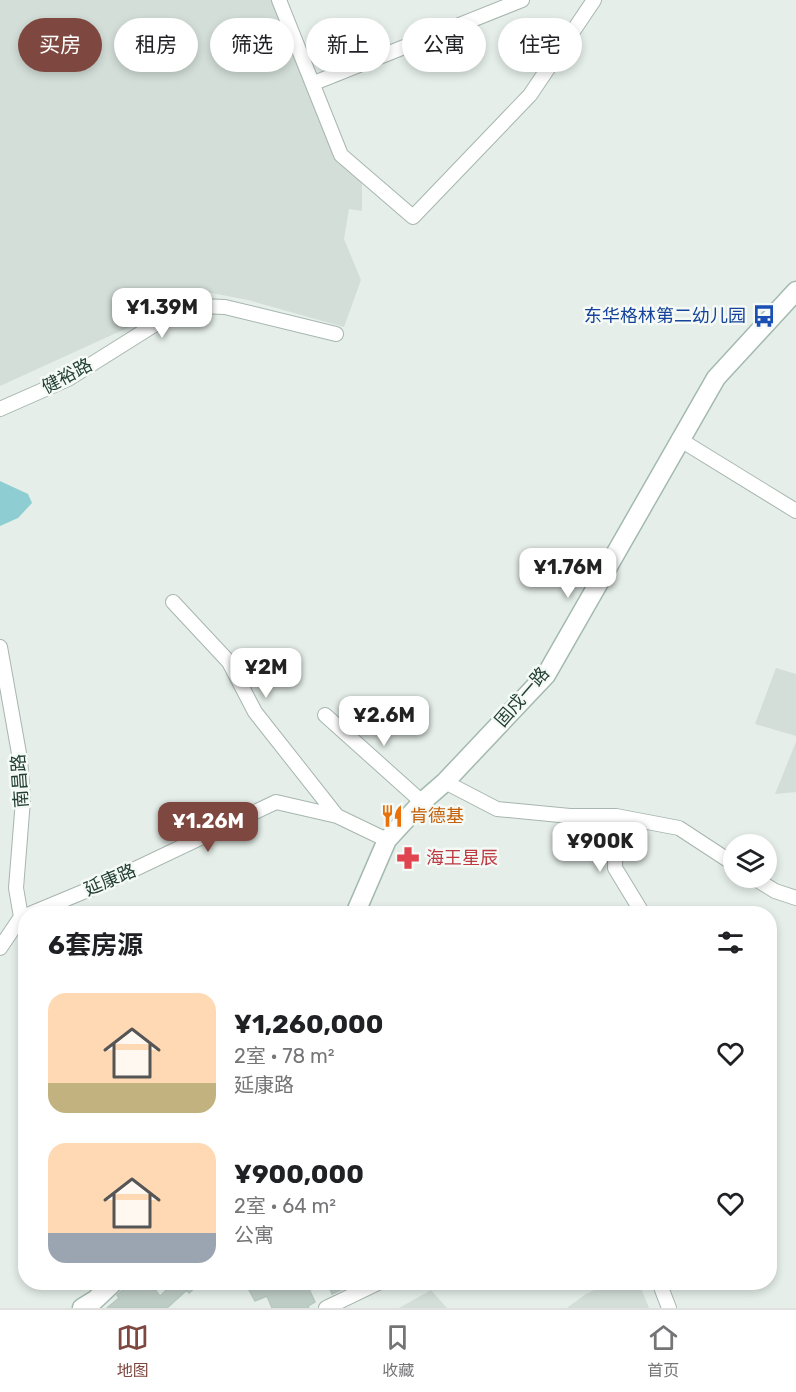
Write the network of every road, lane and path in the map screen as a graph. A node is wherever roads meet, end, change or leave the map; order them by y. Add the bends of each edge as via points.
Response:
1 (279, 0) edge
2 (522, 0) edge
3 (594, 0) edge
4 (314, 83) junction
5 (796, 291) edge
6 (336, 334) dead end
7 (0, 409) edge
8 (679, 439) junction
9 (796, 511) edge
10 (173, 602) dead end
11 (0, 647) edge
12 (325, 715) dead end
13 (445, 782) junction
14 (422, 802) junction
15 (337, 816) junction
16 (616, 816) junction
17 (387, 840) junction
18 (723, 857) edge
19 (771, 888) edge
20 (796, 898) edge
21 (23, 906) edge
22 (48, 906) edge
23 (358, 906) edge
24 (638, 906) edge
25 (18, 925) edge
26 (0, 948) edge
27 (106, 1290) edge
28 (363, 1290) edge
29 (662, 1290) edge
30 (82, 1308) edge
31 (326, 1308) edge
32 (669, 1308) edge

1 - 4 street
2 - 4 street
3 - 4 street via 530,95 413,217 341,155
5 - 8 street, 固戍一路 via 716,378
6 - 7 street, 健裕路 via 225,308 199,306 170,315 68,379
8 - 9 street
8 - 13 street, 固戍一路 via 546,675
10 - 15 street via 229,662 255,712
11 - 21 street, 南昌路 via 20,759 23,800 16,888
12 - 14 street
13 - 14 street, 固戍一路
13 - 16 street via 497,809
14 - 17 street, 固戍一路
15 - 17 street, 延康路
15 - 22 street, 延康路 via 276,802
16 - 18 street via 679,828
16 - 24 street via 615,868
17 - 23 street, 固戍一路
19 - 20 street
25 - 26 street
27 - 30 street
28 - 31 street
29 - 32 street

